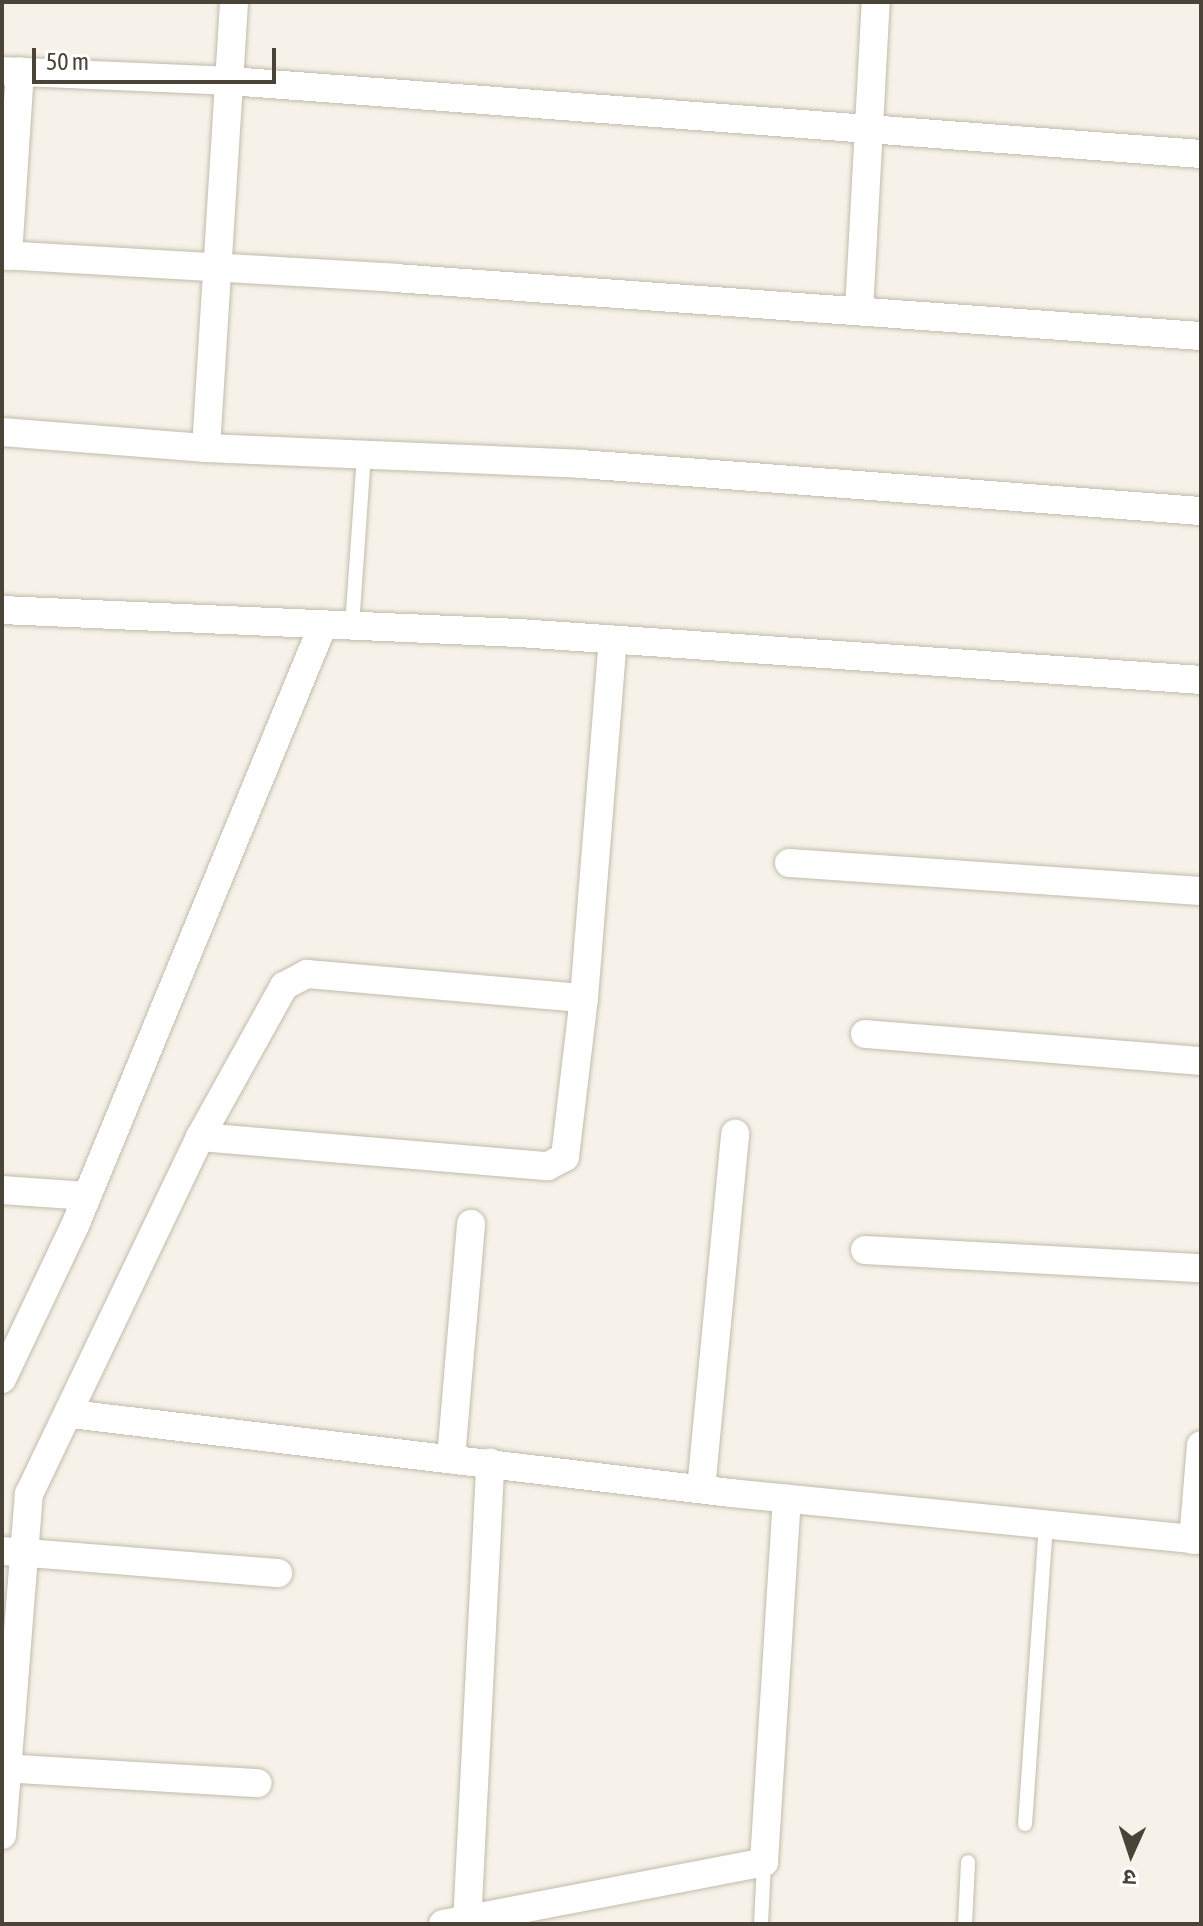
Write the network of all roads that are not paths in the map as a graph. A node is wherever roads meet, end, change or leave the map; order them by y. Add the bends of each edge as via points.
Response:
1 (234, 2) edge
2 (876, 2) edge
3 (11, 71) edge
4 (230, 81) junction
5 (869, 127) junction
6 (1201, 154) edge
7 (5, 256) edge
8 (219, 268) junction
9 (859, 311) junction
10 (1201, 336) edge
11 (2, 432) edge
12 (206, 448) junction
13 (364, 455) junction
14 (1201, 511) edge
15 (2, 610) edge
16 (323, 625) junction
17 (352, 626) junction
18 (613, 640) junction
19 (1201, 680) edge
20 (789, 863) dead end
21 (1201, 891) edge
22 (584, 998) junction
23 (865, 1034) dead end
24 (1201, 1061) edge
25 (735, 1134) dead end
26 (200, 1137) junction
27 (2, 1190) edge
28 (87, 1196) junction
29 (471, 1224) dead end
30 (865, 1250) dead end
31 (1201, 1268) edge
32 (2, 1379) edge
33 (71, 1414) junction
34 (1201, 1445) edge
35 (451, 1458) junction
36 (490, 1463) junction
37 (701, 1489) junction
38 (787, 1499) junction
39 (1046, 1525) junction
40 (1197, 1540) edge
41 (11, 1552) edge
42 (278, 1573) dead end
43 (4, 1768) edge
44 (258, 1783) dead end
45 (1025, 1824) dead end
46 (2, 1835) edge
47 (764, 1862) junction
48 (968, 1862) dead end
49 (459, 1923) edge
50 (761, 1924) edge
51 (965, 1924) edge

1 - 4 street
2 - 5 street
3 - 4 street
3 - 7 street
4 - 5 street
4 - 8 street
5 - 6 street
5 - 9 street
7 - 8 street
8 - 9 street
8 - 12 street
9 - 10 street
11 - 12 street
12 - 13 street
13 - 14 street via 581,464
13 - 17 lane
15 - 16 street
16 - 17 street
16 - 28 street
17 - 18 street
18 - 19 street
18 - 22 street
20 - 21 street
22 - 26 street via 297,975 284,986
22 - 26 street via 569,1143 558,1165
23 - 24 street
25 - 37 street
26 - 33 street
27 - 28 street
28 - 32 street
29 - 35 street
30 - 31 street
33 - 35 street
33 - 41 street via 29,1494
34 - 40 street
35 - 36 street
36 - 37 street
36 - 49 street
37 - 38 street
38 - 39 street
38 - 47 street
39 - 40 street
39 - 45 lane
41 - 42 street
41 - 43 street
43 - 44 street
43 - 46 street
47 - 49 street
47 - 50 lane
48 - 51 lane

